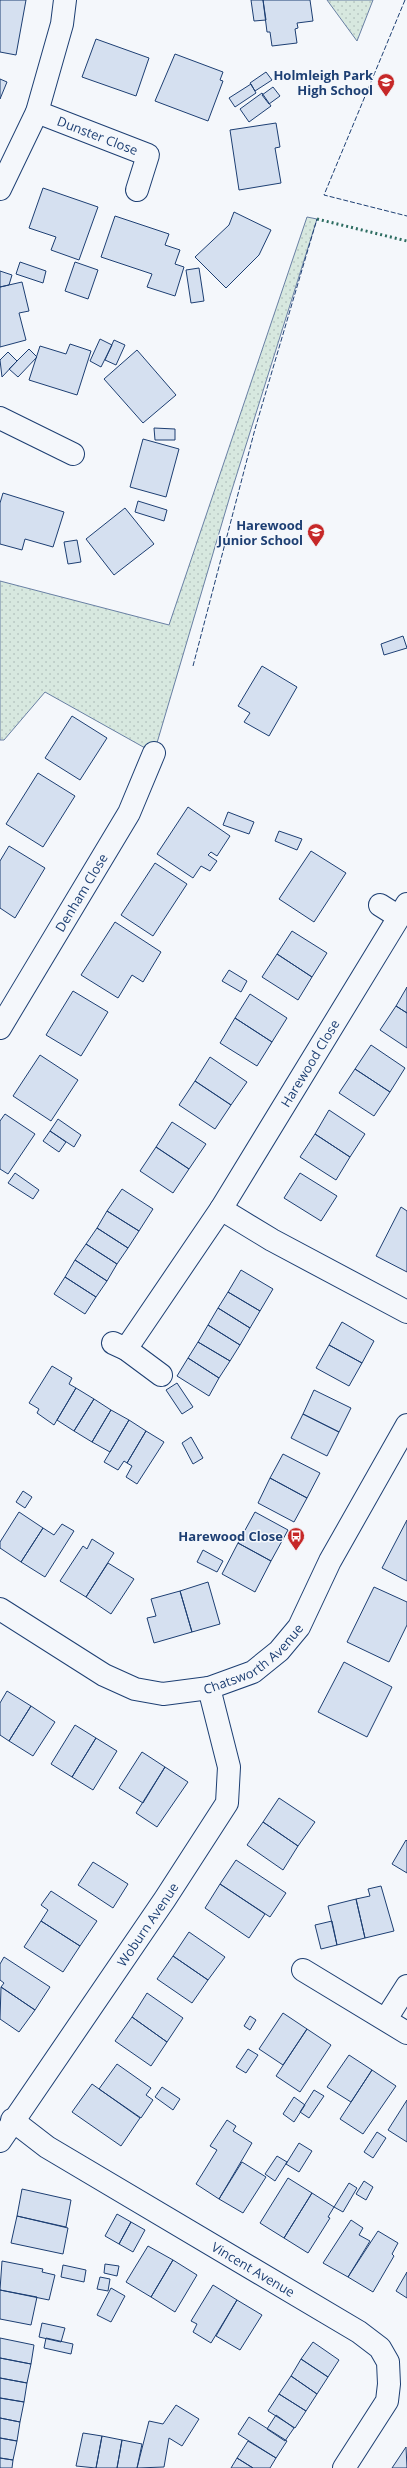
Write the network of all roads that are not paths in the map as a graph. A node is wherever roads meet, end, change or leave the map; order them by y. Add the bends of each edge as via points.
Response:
1 (65, 0) edge
2 (37, 112) junction
3 (0, 189) edge
4 (137, 190) dead end
5 (0, 418) edge
6 (73, 454) dead end
7 (154, 753) dead end
8 (380, 905) dead end
9 (403, 911) edge
10 (0, 1028) edge
11 (221, 1209) junction
12 (407, 1312) edge
13 (162, 1374) dead end
14 (407, 1425) edge
15 (2, 1614) edge
16 (209, 1688) junction
17 (303, 1970) dead end
18 (407, 1986) edge
19 (386, 2019) junction
20 (407, 2033) edge
21 (12, 2120) junction
22 (0, 2141) edge
23 (344, 2468) edge

1 - 2 street via 62,24
2 - 3 street
2 - 4 street, Dunster Close via 148,156
5 - 6 street
7 - 10 street, Denham Close via 129,813
8 - 9 street, Harewood Close
9 - 11 street, Harewood Close
11 - 12 street via 272,1240
11 - 13 street, Harewood Close via 120,1346
14 - 16 street, Chatsworth Avenue via 330,1561 299,1627 279,1651 253,1672
15 - 16 street, Chatsworth Avenue via 104,1675 135,1689 163,1694
16 - 21 street, Woburn Avenue via 229,1767 227,1803 165,1899
17 - 19 street
18 - 19 street
19 - 20 street
21 - 22 street, Woburn Avenue
21 - 23 street, Vincent Avenue via 47,2147 359,2332 380,2348 388,2362 387,2402

